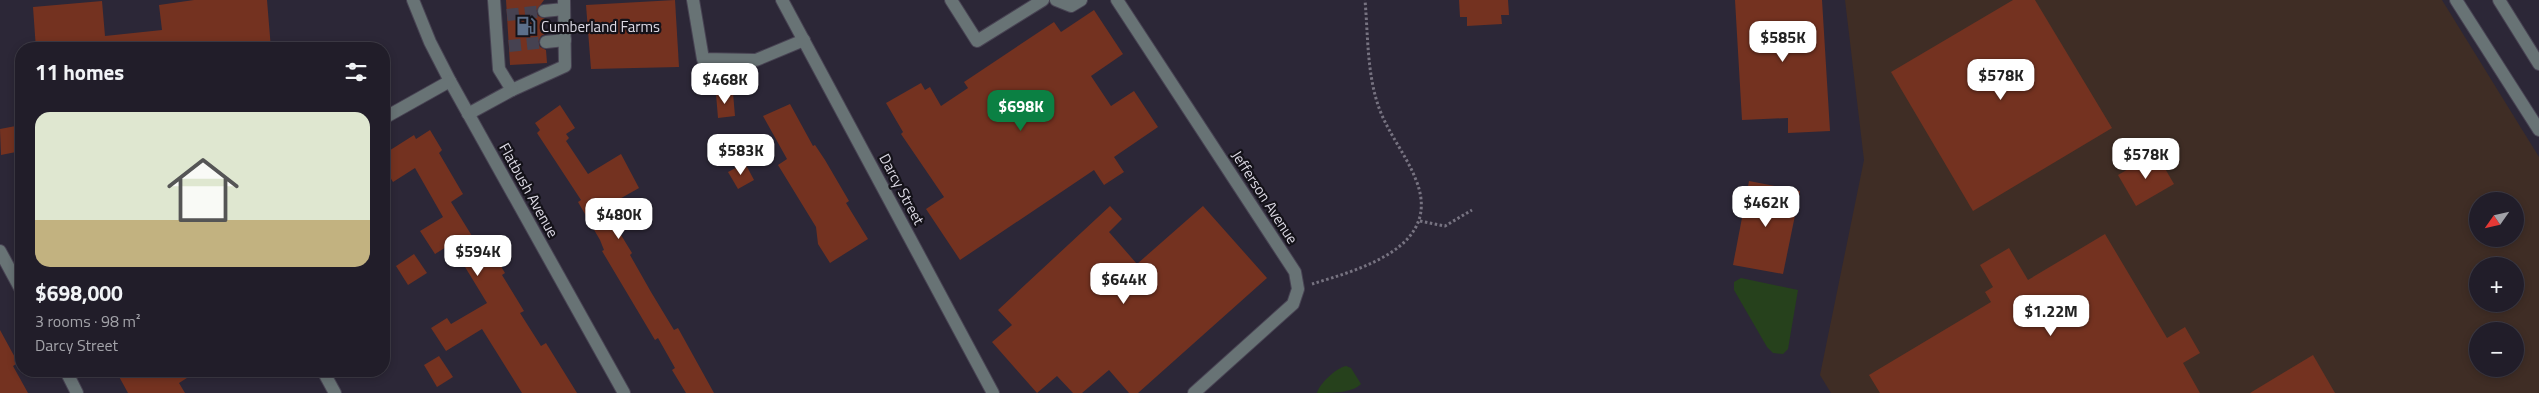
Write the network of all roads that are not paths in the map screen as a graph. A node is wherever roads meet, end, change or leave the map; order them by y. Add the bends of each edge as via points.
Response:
1 (413, 0) edge
2 (494, 0) edge
3 (693, 0) edge
4 (782, 0) edge
5 (951, 0) edge
6 (1043, 0) edge
7 (1056, 0) edge
8 (1081, 0) edge
9 (1117, 0) edge
10 (2456, 0) edge
11 (2499, 0) edge
12 (564, 5) edge
13 (544, 11) tunnel mouth
14 (565, 40) junction
15 (804, 40) junction
16 (546, 42) tunnel mouth
17 (2539, 64) edge
18 (450, 81) junction
19 (512, 90) junction
20 (468, 114) junction
21 (390, 115) edge
22 (2539, 130) edge
23 (0, 251) edge
24 (15, 279) edge
25 (69, 377) edge
26 (326, 377) edge
27 (77, 393) edge
28 (335, 393) edge
29 (624, 393) edge
30 (993, 393) edge
31 (1194, 393) edge

1 - 18 street, Flatbush Avenue
2 - 19 street via 501,16 503,47 498,69
3 - 15 street via 703,59 756,60
4 - 15 street, Darcy Street
5 - 6 street via 977,41
7 - 8 street via 1071,6
9 - 31 street, Jefferson Avenue via 1295,272 1298,289 1293,304
10 - 22 street
11 - 17 street
12 - 13 street
12 - 14 street
14 - 16 street
14 - 19 street via 566,66
15 - 30 street, Darcy Street
18 - 20 street, Flatbush Avenue
18 - 21 street
19 - 20 street
20 - 29 street, Flatbush Avenue
23 - 24 street
25 - 27 street
26 - 28 street

